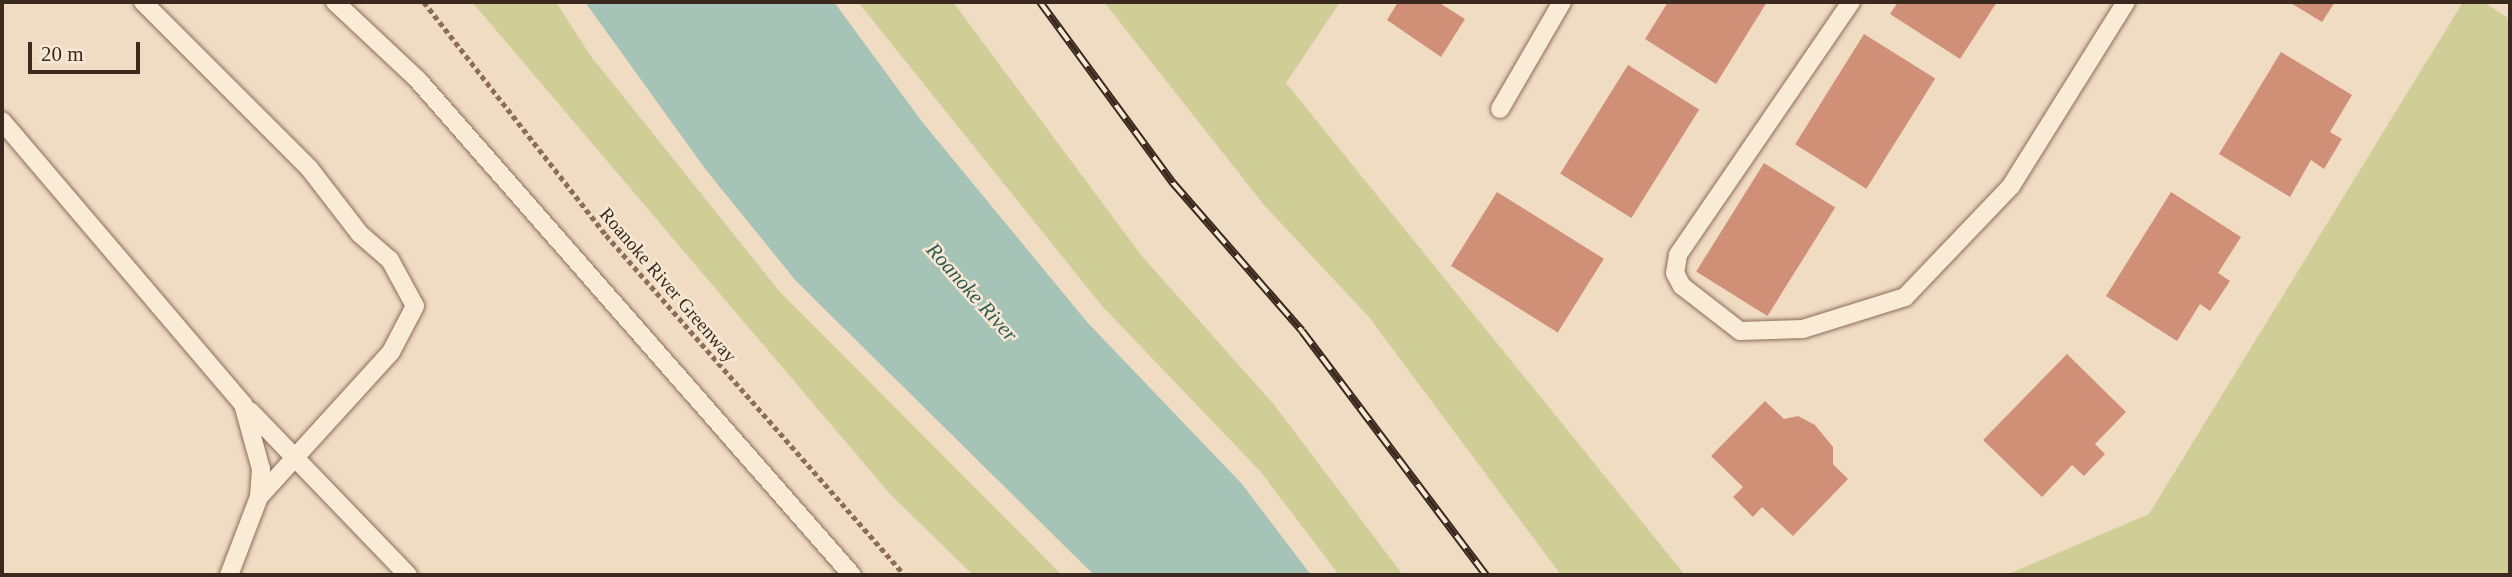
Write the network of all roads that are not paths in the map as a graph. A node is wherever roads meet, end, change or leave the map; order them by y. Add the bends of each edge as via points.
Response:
1 (143, 2) edge
2 (335, 2) edge
3 (1562, 2) edge
4 (1851, 2) edge
5 (2126, 2) edge
6 (1500, 109) dead end
7 (2, 121) edge
8 (240, 401) junction
9 (293, 456) junction
10 (258, 497) junction
11 (229, 575) edge
12 (408, 575) edge
13 (852, 575) edge

1 - 9 lane via 309,169 360,234 390,260 415,306 391,352
2 - 13 lane via 418,80
3 - 6 lane
4 - 5 lane via 1678,255 1675,273 1682,286 1740,331 1803,329 1905,297 2011,186
7 - 8 lane
8 - 9 lane
8 - 10 lane via 256,435
9 - 10 lane
9 - 12 lane
10 - 11 lane

